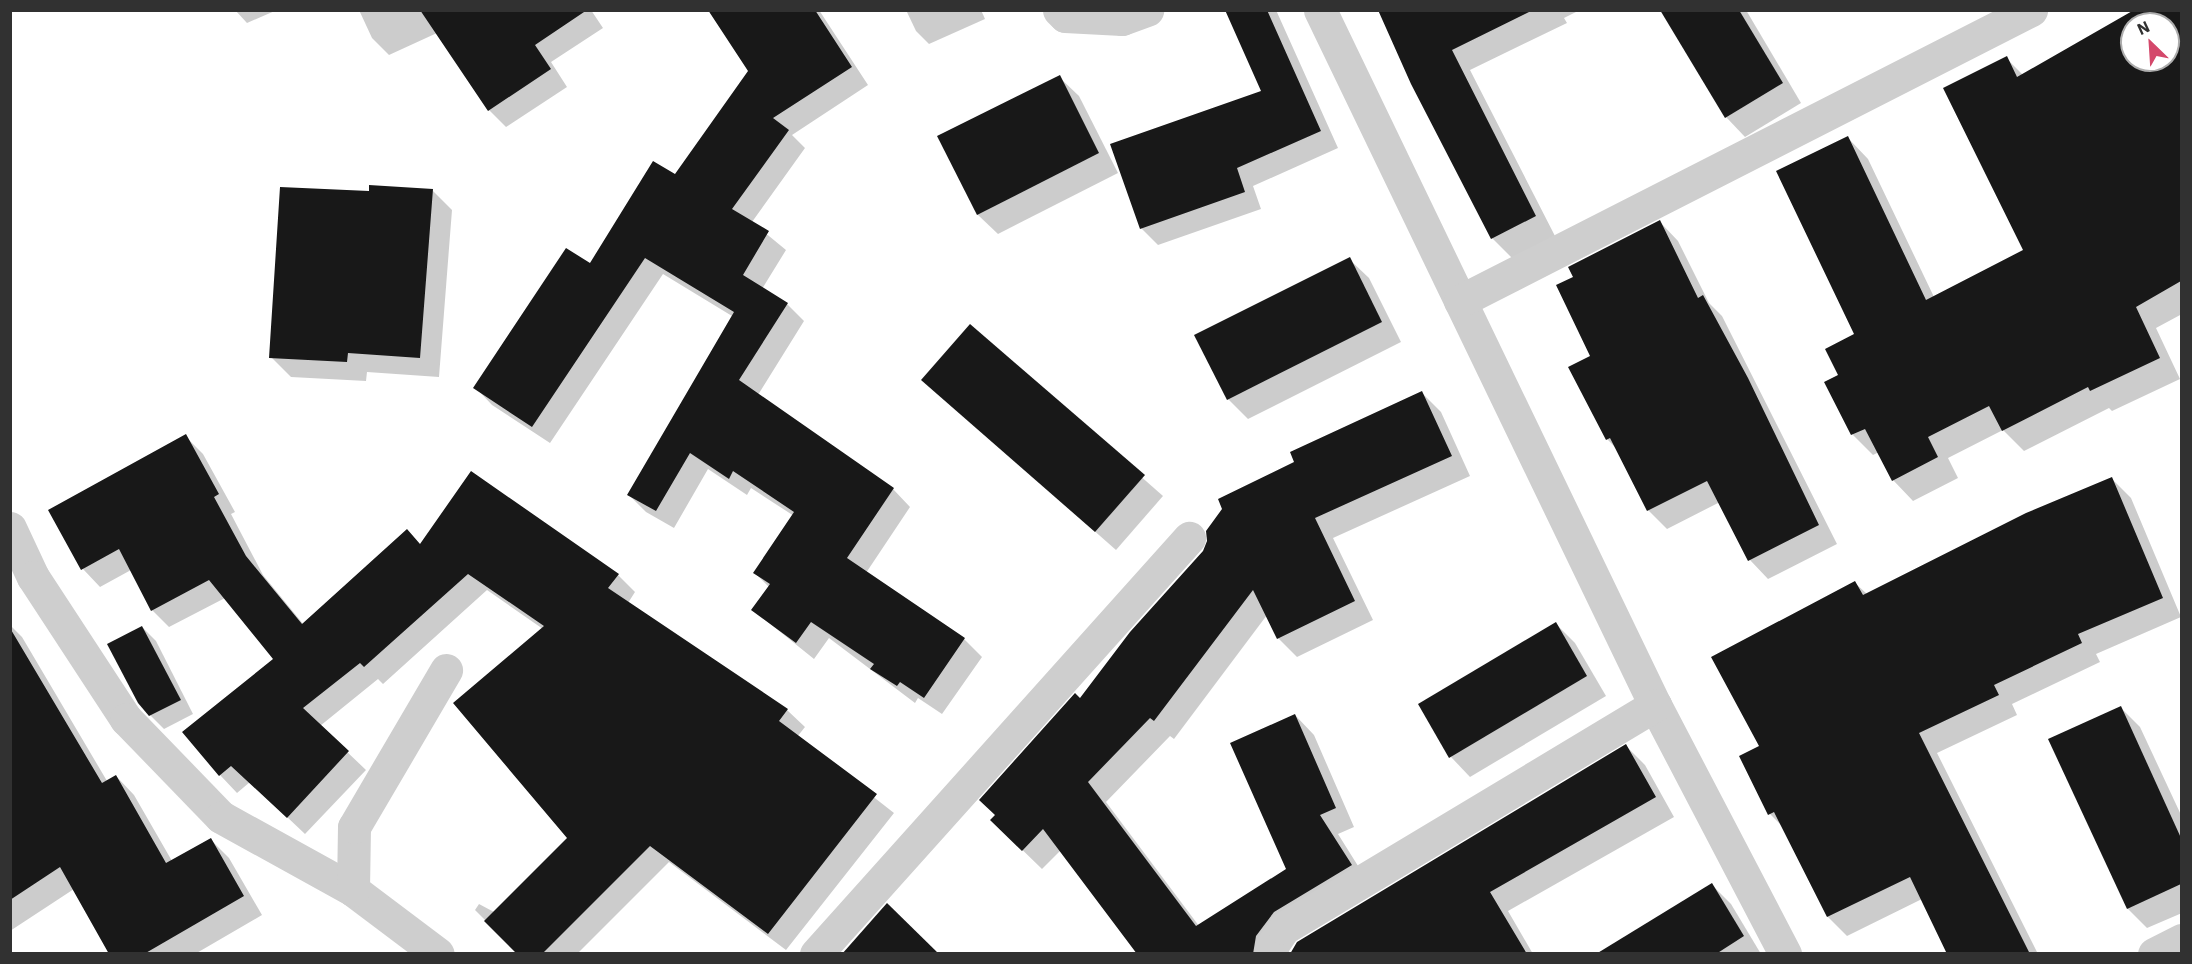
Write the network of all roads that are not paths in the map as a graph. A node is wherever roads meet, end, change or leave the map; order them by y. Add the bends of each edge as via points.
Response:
1 (1059, 10) edge
2 (1147, 10) edge
3 (1320, 10) edge
4 (2031, 10) edge
5 (1460, 301) junction
6 (10, 528) edge
7 (1189, 538) dead end
8 (22, 584) edge
9 (446, 670) dead end
10 (1655, 705) junction
11 (353, 890) junction
12 (2181, 940) edge
13 (438, 954) edge
14 (816, 954) edge
15 (1272, 954) edge
16 (1785, 954) edge
17 (2154, 954) edge

1 - 2 street via 1065,16 1122,19
3 - 5 street
4 - 5 street
5 - 10 street
6 - 8 street
7 - 14 street
8 - 11 street via 126,719 220,817
9 - 11 street via 354,827
10 - 15 street via 1284,928 1271,947
10 - 16 street
11 - 13 street
12 - 17 street

